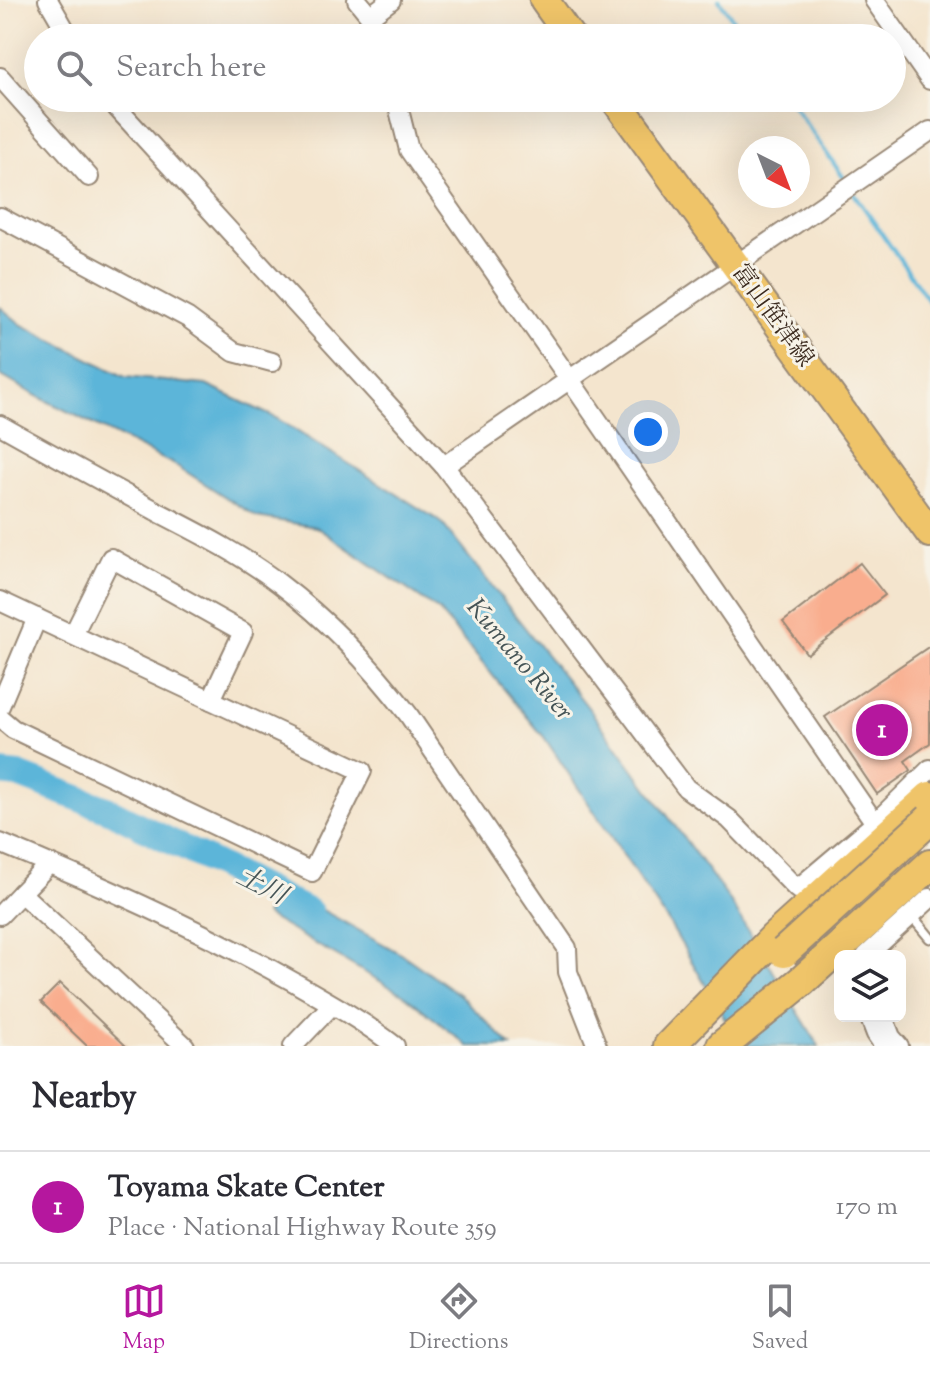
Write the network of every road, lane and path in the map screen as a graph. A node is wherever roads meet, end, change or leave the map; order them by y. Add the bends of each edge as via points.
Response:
1 (48, 0) edge
2 (357, 0) edge
3 (391, 0) edge
4 (544, 0) edge
5 (874, 0) edge
6 (370, 16) junction
7 (62, 24) edge
8 (373, 24) edge
9 (561, 24) edge
10 (891, 24) edge
11 (906, 46) edge
12 (0, 77) edge
13 (930, 80) edge
14 (24, 104) edge
15 (31, 112) edge
16 (121, 112) edge
17 (400, 112) edge
18 (624, 112) edge
19 (930, 131) edge
20 (89, 177) dead end
21 (0, 217) edge
22 (734, 264) junction
23 (272, 362) dead end
24 (570, 380) junction
25 (0, 425) edge
26 (444, 466) junction
27 (930, 533) edge
28 (0, 601) edge
29 (37, 618) junction
30 (73, 635) junction
31 (211, 700) junction
32 (0, 706) edge
33 (0, 718) edge
34 (930, 769) edge
35 (930, 797) edge
36 (930, 819) edge
37 (875, 823) junction
38 (0, 843) edge
39 (930, 844) edge
40 (49, 864) junction
41 (930, 865) edge
42 (21, 893) junction
43 (930, 898) edge
44 (0, 915) edge
45 (911, 915) junction
46 (930, 938) edge
47 (873, 950) edge
48 (332, 1005) junction
49 (871, 1022) edge
50 (885, 1022) edge
51 (185, 1046) edge
52 (293, 1046) edge
53 (395, 1046) edge
54 (597, 1046) edge
55 (669, 1046) edge
56 (682, 1046) edge
57 (708, 1046) edge
58 (722, 1046) edge
59 (884, 1046) edge
60 (899, 1046) edge

1 - 7 street
2 - 6 street
3 - 6 street
4 - 9 main road
5 - 10 street
6 - 8 street
11 - 13 street
12 - 14 street
15 - 20 street
16 - 26 street
17 - 24 street via 409,150
18 - 22 main road, 富山笹津線
19 - 22 street
21 - 23 street via 188,318 234,352
22 - 24 street
22 - 27 main road, 富山笹津線
24 - 26 street
24 - 37 street
25 - 54 street via 220,545 278,582 349,645 408,714 567,948 568,972
26 - 37 street via 686,788 729,819 797,889
28 - 29 street
29 - 30 street
29 - 32 street
30 - 31 street
30 - 31 street via 111,558 243,632
31 - 33 street via 362,771 312,872 13,729
34 - 37 street
35 - 55 highway via 774,938
36 - 56 highway, bridge
38 - 40 street
39 - 57 highway
40 - 42 street
40 - 48 street via 246,955
41 - 58 highway
42 - 44 street
42 - 51 street
43 - 45 street
45 - 46 lane
45 - 47 street
48 - 52 street
48 - 53 street
49 - 59 street
50 - 60 street

